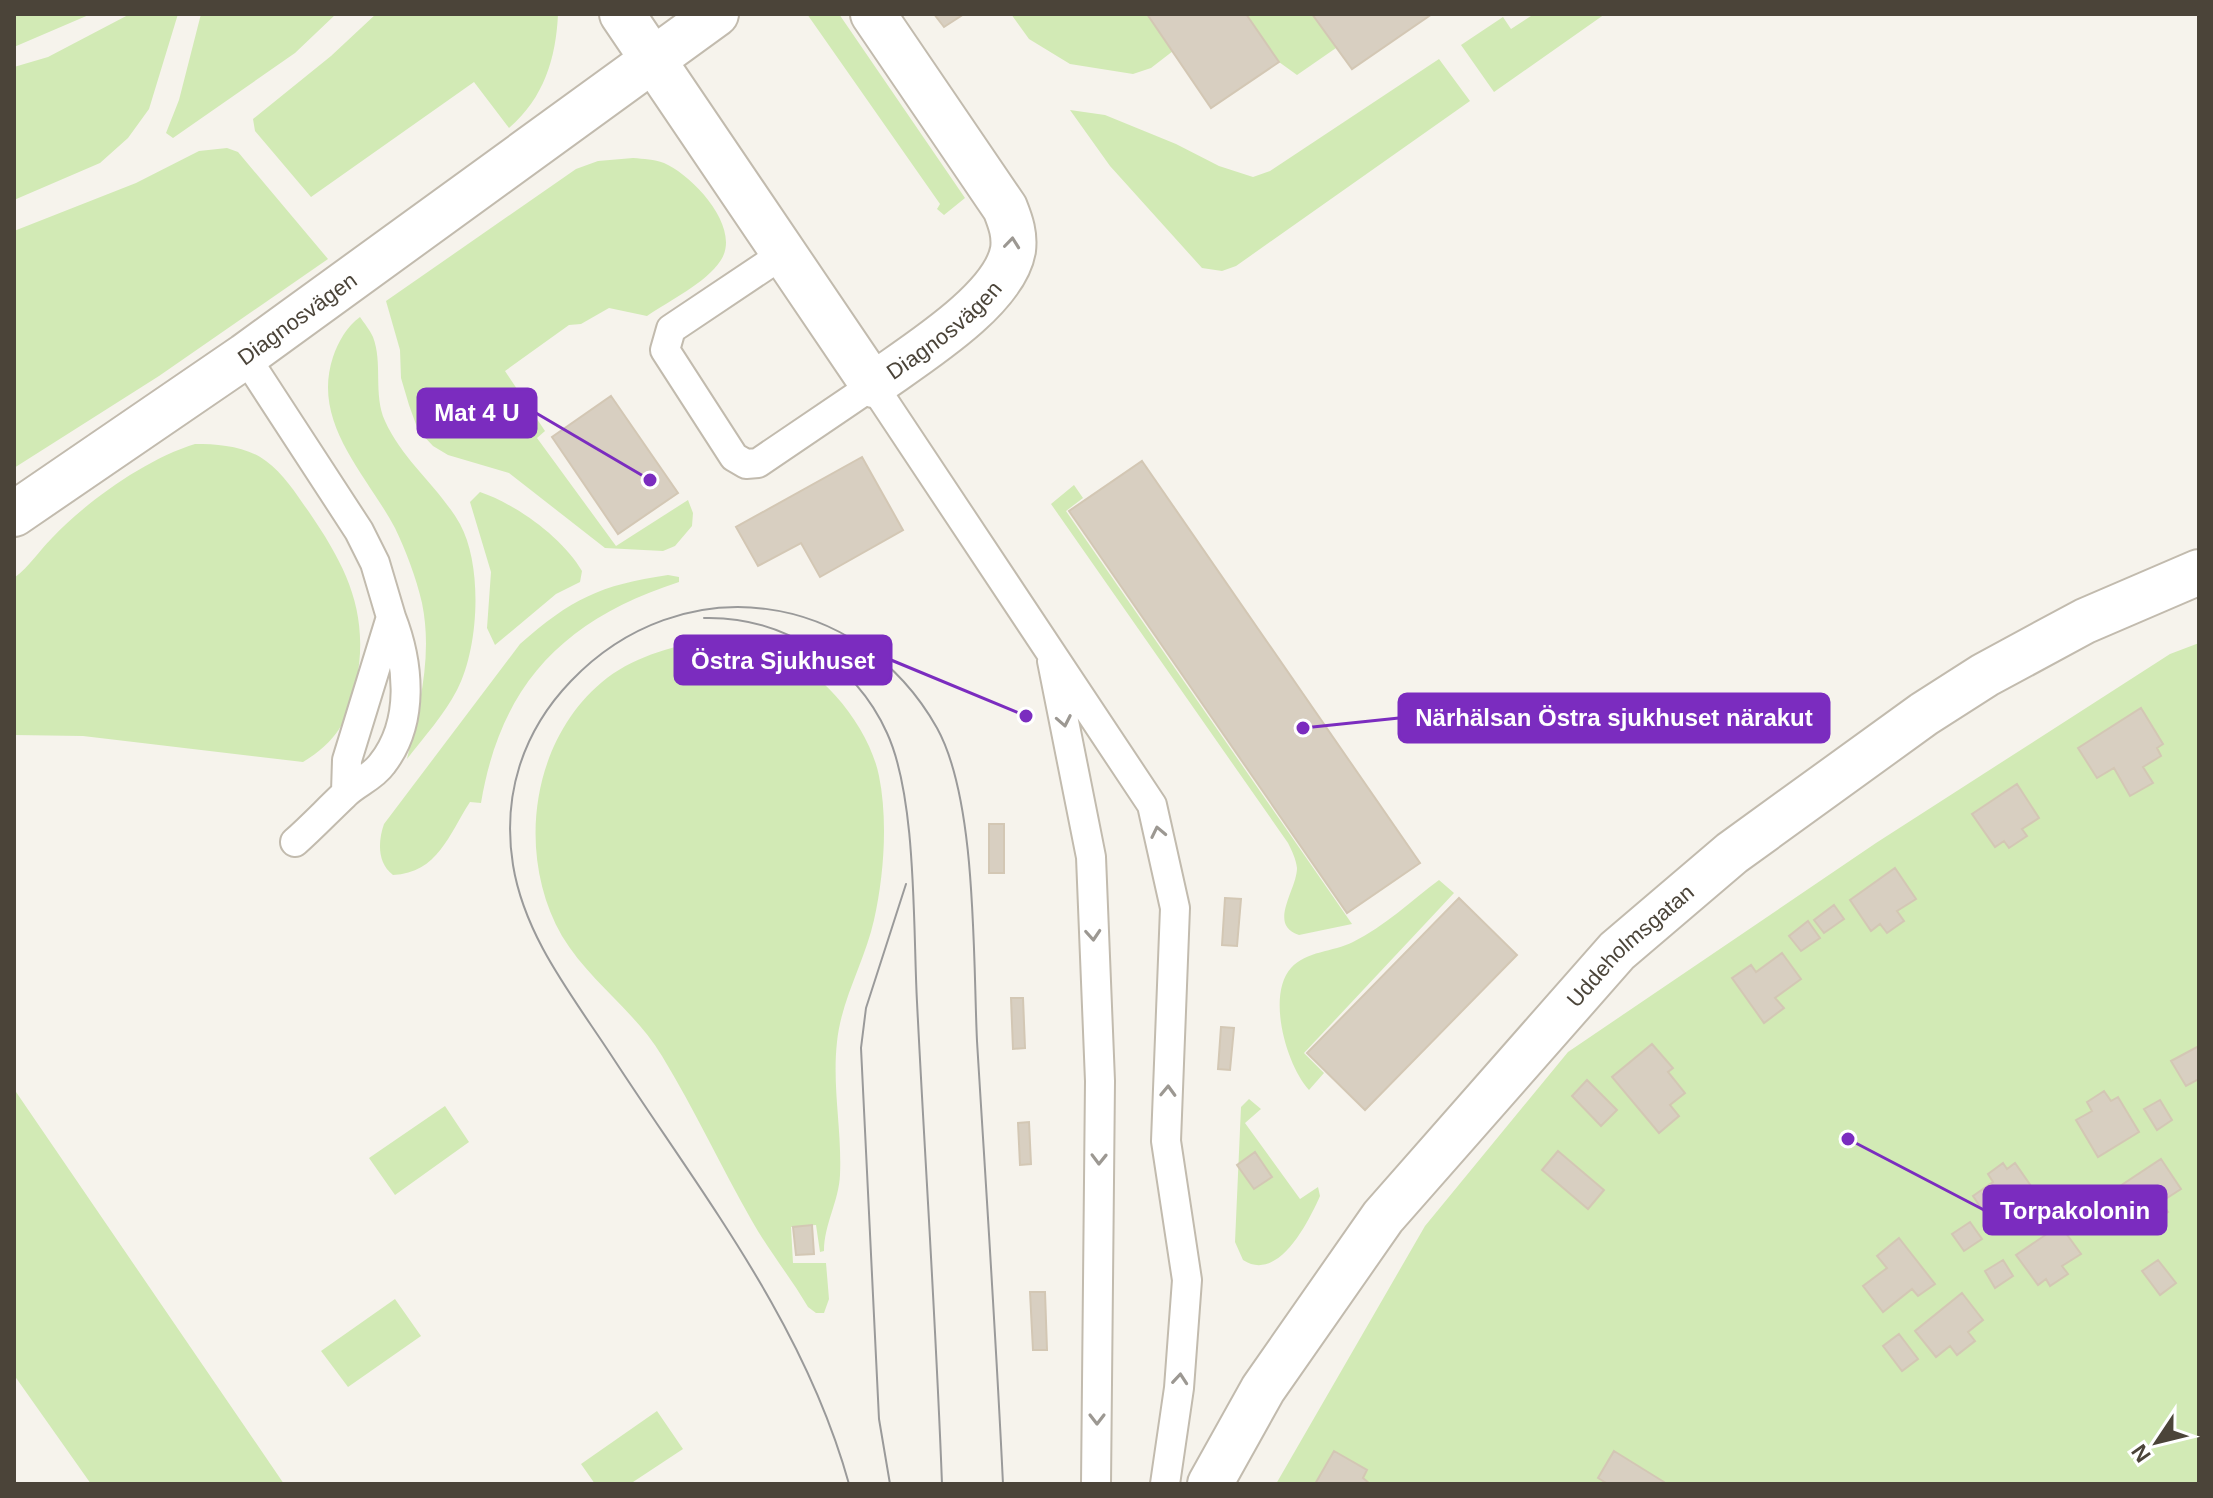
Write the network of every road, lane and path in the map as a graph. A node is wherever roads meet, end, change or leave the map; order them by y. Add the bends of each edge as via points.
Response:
1 (622, 14) edge
2 (716, 14) edge
3 (873, 14) edge
4 (650, 60) junction
5 (783, 254) junction
6 (245, 356) junction
7 (873, 385) junction
8 (14, 514) edge
9 (2199, 572) edge
10 (391, 617) junction
11 (1049, 645) junction
12 (346, 792) junction
13 (295, 842) dead end
14 (1096, 1484) edge
15 (1165, 1484) edge
16 (1210, 1484) edge

1 - 4 street, Diagnosvägen
2 - 4 street, Diagnosvägen
7 -> 3 street, Diagnosvägen via 989,292 1013,252 1005,208
4 - 5 street, Diagnosvägen
4 - 6 street, Diagnosvägen
5 - 7 street, Diagnosvägen
5 - 7 lane via 671,329 665,350 734,457 758,463
6 - 8 street, Diagnosvägen
6 - 10 lane via 359,531
7 - 11 lane
9 - 16 street, Uddeholmsgatan via 2085,621 1936,706 1732,853 1617,951 1383,1217 1263,1389
10 - 12 lane via 347,760
10 - 12 lane via 406,667 399,729 382,764
11 -> 14 lane via 1091,857 1100,1081
15 -> 11 lane via 1187,1280 1166,1141 1175,908 1152,805
12 - 13 lane

